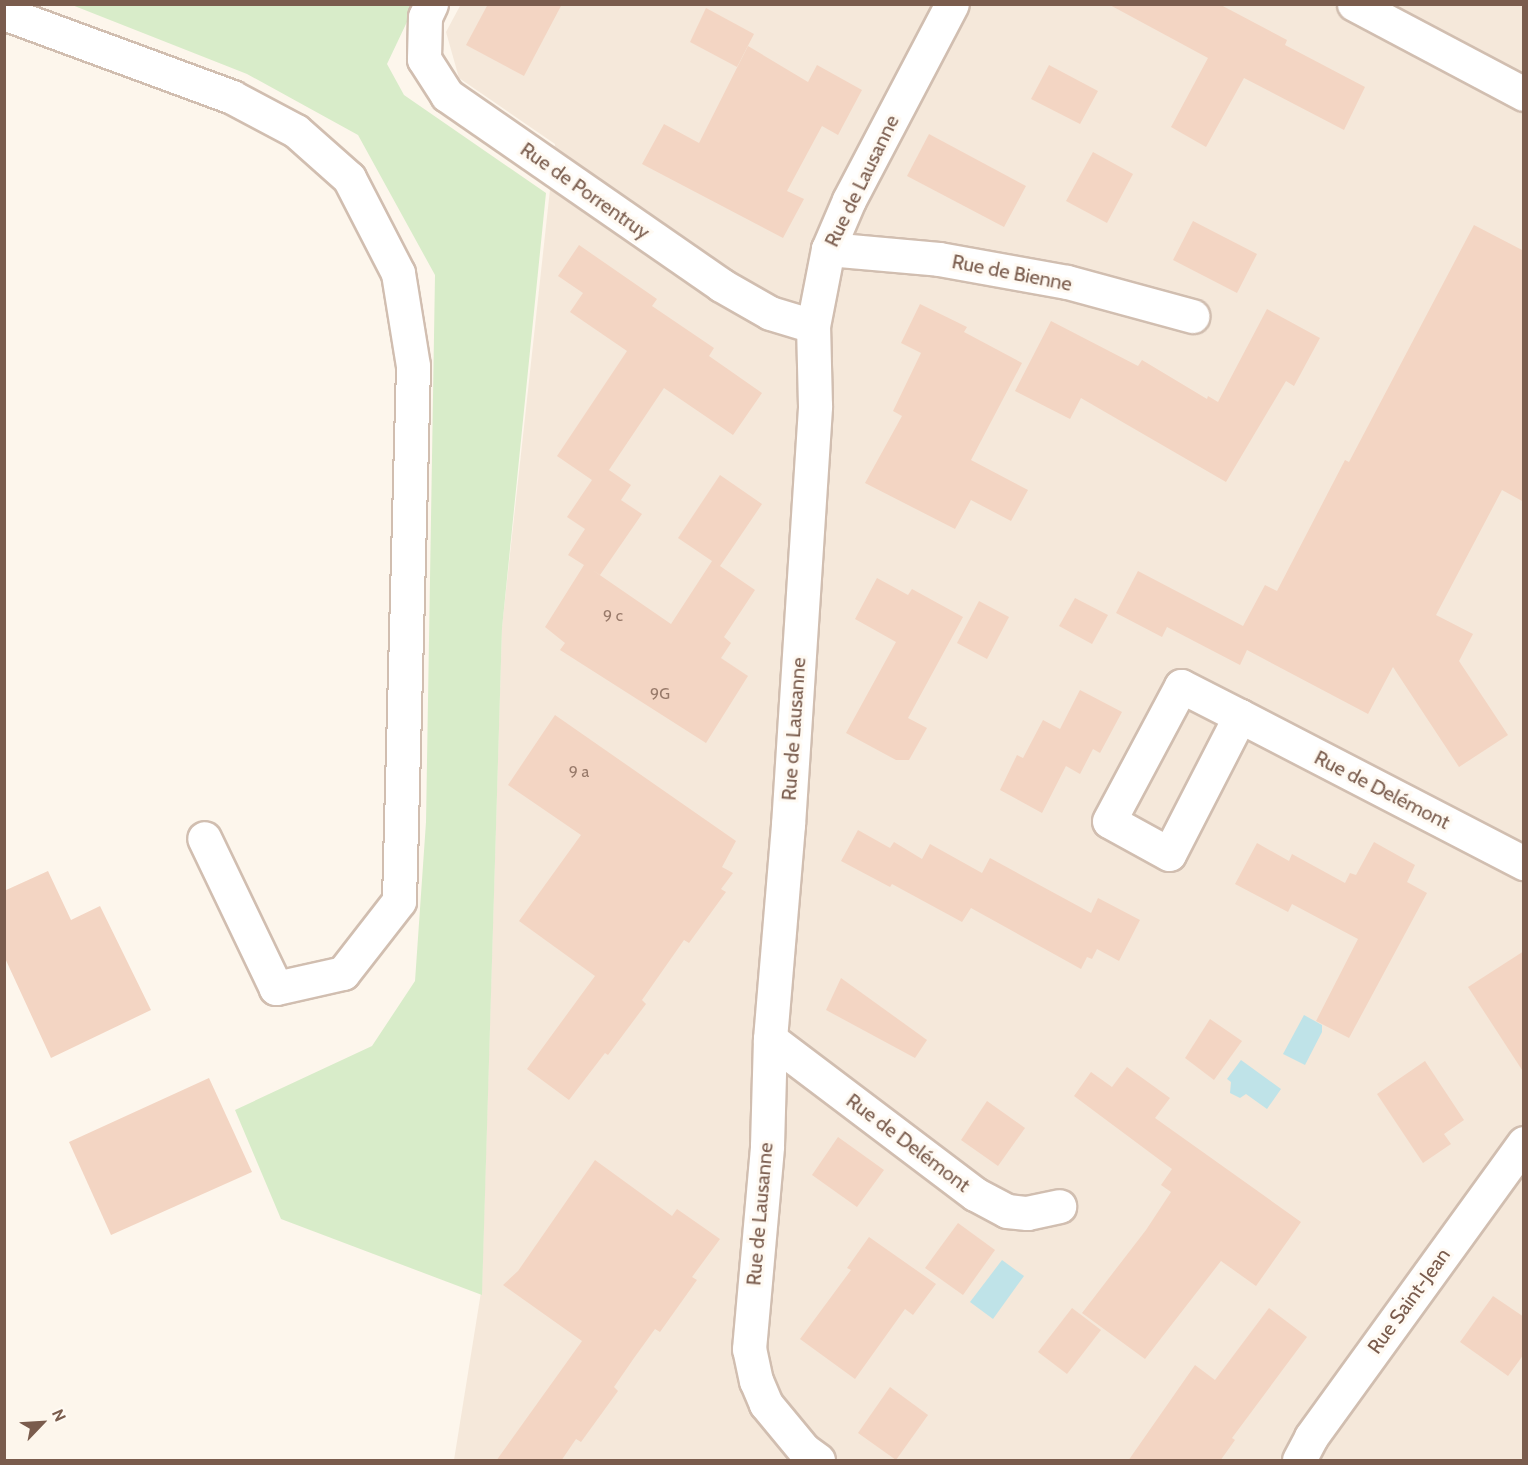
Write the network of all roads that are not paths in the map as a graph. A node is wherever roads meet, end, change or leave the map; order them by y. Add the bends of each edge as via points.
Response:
1 (431, 4) edge
2 (952, 4) edge
3 (1354, 4) edge
4 (4, 13) edge
5 (1524, 94) edge
6 (828, 249) junction
7 (1192, 316) dead end
8 (813, 326) junction
9 (1239, 716) junction
10 (204, 838) dead end
11 (1524, 863) edge
12 (770, 1040) junction
13 (1524, 1143) edge
14 (1059, 1206) dead end
15 (818, 1461) edge
16 (1299, 1461) edge

1 - 8 street, Rue de Porrentruy via 425,17 423,59 447,95 721,285 770,313
2 - 6 street, Rue de Lausanne via 849,200
3 - 5 street
4 - 10 street via 232,97 296,131 349,178 398,273 413,366 399,901 343,973 276,988
6 - 7 street, Rue de Bienne via 939,259 1067,282
6 - 8 street, Rue de Lausanne
8 - 12 street, Rue de Lausanne via 815,406
9 - 9 street, Rue de Delémont via 1181,686 1109,821 1168,854
9 - 11 street, Rue de Delémont
12 - 14 street, Rue de Delémont via 975,1194 1007,1211
12 - 15 street, Rue de Lausanne via 767,1146 749,1349 766,1404
13 - 16 street, Rue Saint-Jean via 1311,1437

